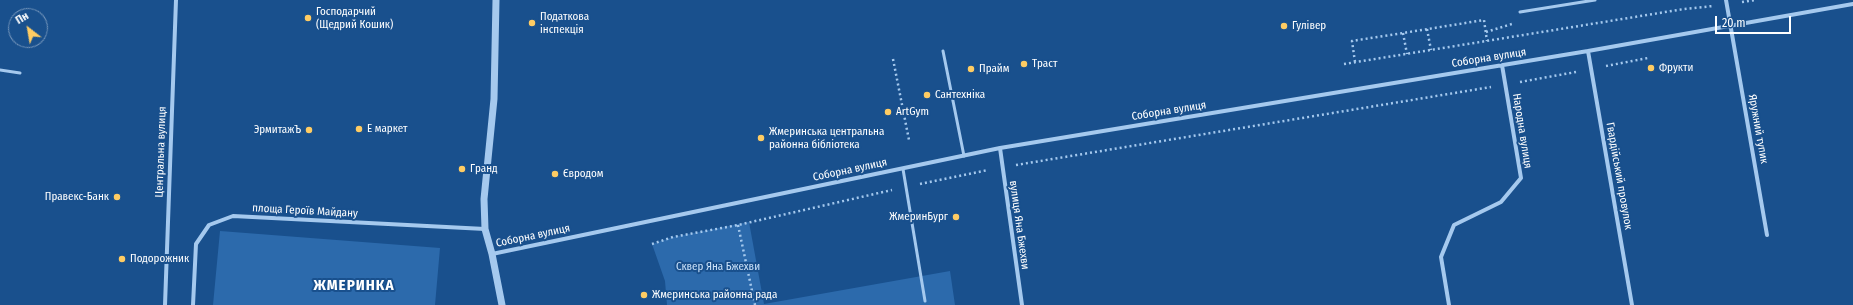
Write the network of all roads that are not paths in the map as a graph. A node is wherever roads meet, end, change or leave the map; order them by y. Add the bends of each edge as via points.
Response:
1 (176, 0) edge
2 (496, 0) edge
3 (1595, 0) edge
4 (1727, 2) edge
5 (1853, 4) edge
6 (1520, 12) dead end
7 (1731, 26) junction
8 (943, 51) dead end
9 (1588, 51) junction
10 (1502, 65) junction
11 (0, 70) edge
12 (20, 73) dead end
13 (1000, 148) junction
14 (964, 156) junction
15 (903, 168) junction
16 (485, 229) junction
17 (1767, 235) dead end
18 (492, 254) junction
19 (925, 301) dead end
20 (164, 305) edge
21 (193, 305) edge
22 (502, 305) edge
23 (1022, 305) edge
24 (1449, 305) edge
25 (1632, 305) edge

1 - 20 street, Центральна вулиця
2 - 16 street via 494,99 484,199
3 - 6 lane
4 - 7 street, Яружний тупик
5 - 7 street, Соборна вулиця
7 - 9 street, Соборна вулиця
7 - 17 street, Яружний тупик
8 - 14 lane
9 - 10 street, Соборна вулиця
9 - 25 street, Гвардійський провулок
10 - 13 street, Соборна вулиця
10 - 24 street, Народна вулиця via 1521,178 1501,202 1454,225 1441,257
11 - 12 lane
13 - 14 street, Соборна вулиця
13 - 23 street, вулиця Яна Бжехви
14 - 15 street, Соборна вулиця
15 - 18 street, Соборна вулиця
15 - 19 lane
16 - 18 street
16 - 21 street, площа Героїв Майдану via 233,216 209,225 196,244
18 - 22 street

